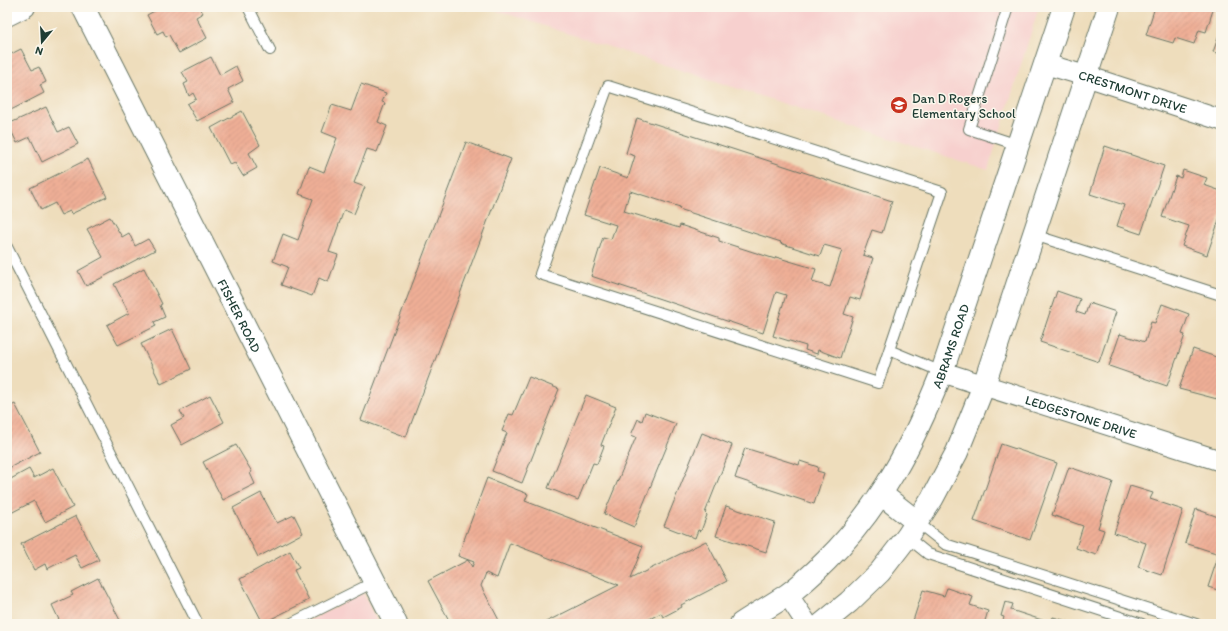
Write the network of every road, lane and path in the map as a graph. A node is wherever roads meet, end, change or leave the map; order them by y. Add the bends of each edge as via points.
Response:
1 (25, 7) edge
2 (83, 7) edge
3 (248, 7) edge
4 (1008, 7) edge
5 (1064, 7) edge
6 (1109, 7) edge
7 (7, 16) edge
8 (270, 50) dead end
9 (1045, 64) junction
10 (1086, 76) junction
11 (1221, 120) edge
12 (1018, 145) junction
13 (1034, 235) junction
14 (7, 247) edge
15 (1221, 295) edge
16 (889, 350) junction
17 (942, 372) junction
18 (984, 385) junction
19 (1221, 461) edge
20 (881, 494) junction
21 (912, 530) junction
22 (374, 582) junction
23 (788, 595) junction
24 (394, 623) edge
25 (198, 624) edge
26 (290, 624) edge
27 (741, 624) edge
28 (807, 624) edge
29 (822, 624) edge
30 (1142, 624) edge
31 (1196, 624) edge

1 - 7 street
2 - 22 main road, FISHER ROAD
3 - 8 lane
4 - 12 lane via 969,129
5 - 9 main road, ABRAMS ROAD
6 - 10 main road
9 - 10 street, CRESTMONT DRIVE
9 - 12 main road, ABRAMS ROAD
10 - 11 street, CRESTMONT DRIVE
10 - 13 main road
12 - 17 main road, ABRAMS ROAD
13 - 15 lane
13 - 18 main road
14 - 25 lane
16 - 16 lane via 878,383 540,274 608,86 942,192
16 - 17 lane
17 - 18 street, LEDGESTONE DRIVE
17 - 20 main road, ABRAMS ROAD via 917,430
18 - 19 street, LEDGESTONE DRIVE
18 - 21 main road via 957,452
20 - 21 main road
20 - 23 main road, ABRAMS ROAD via 841,546
21 - 29 main road via 880,572
21 - 30 lane via 928,554
21 - 31 lane via 945,544
22 - 24 main road, FISHER ROAD
22 - 26 lane
23 - 27 main road, ABRAMS ROAD
23 - 28 street

